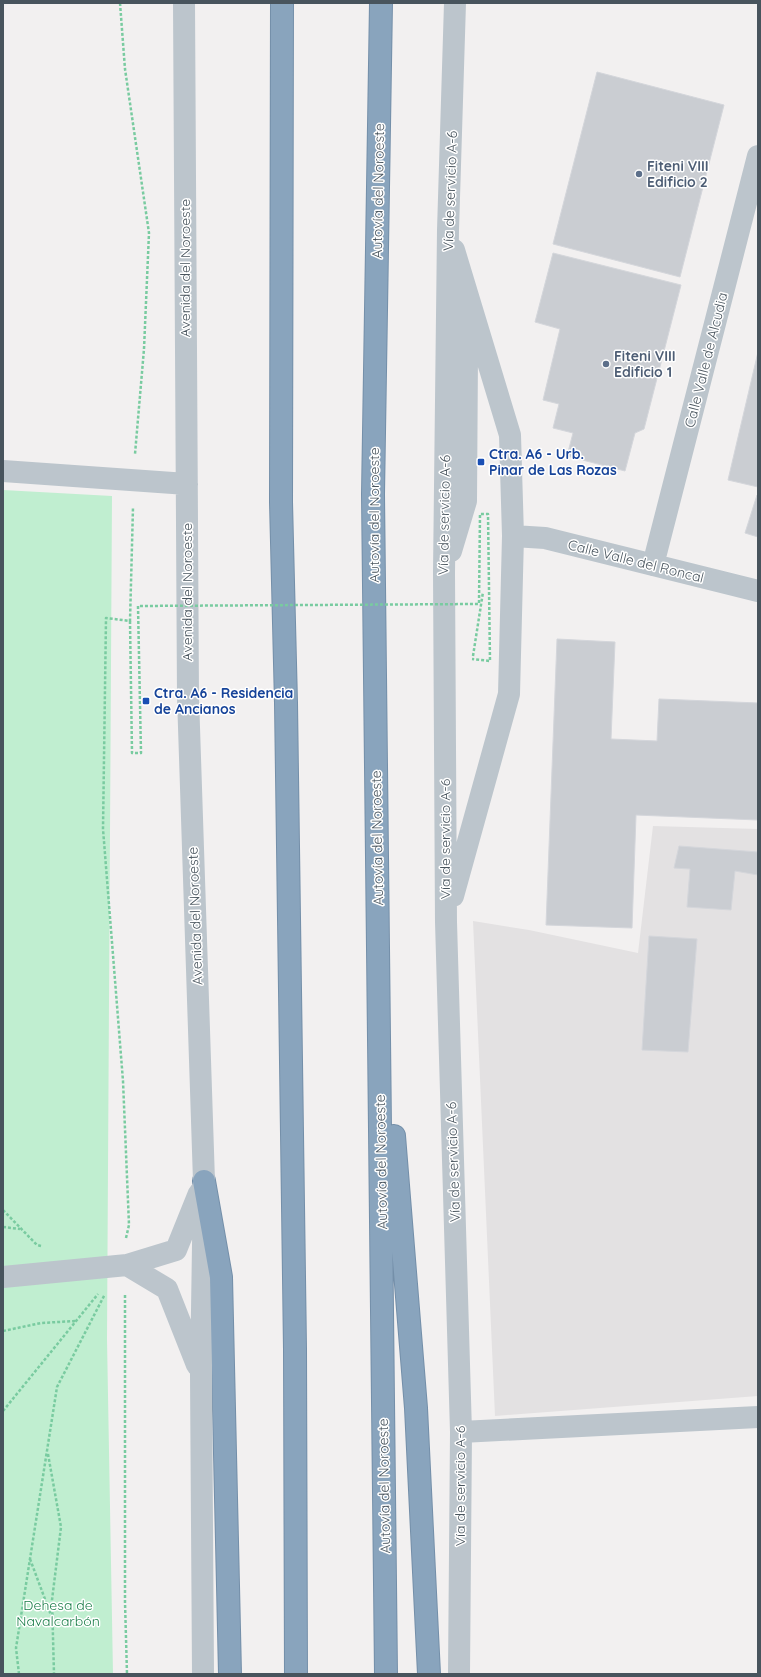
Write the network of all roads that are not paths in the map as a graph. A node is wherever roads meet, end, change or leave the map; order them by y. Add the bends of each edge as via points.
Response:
1 (184, 3) edge
2 (282, 3) edge
3 (381, 3) edge
4 (455, 3) edge
5 (758, 156) edge
6 (448, 230) junction
7 (3, 471) edge
8 (187, 484) junction
9 (513, 536) junction
10 (653, 565) junction
11 (758, 591) edge
12 (446, 922) junction
13 (378, 946) junction
14 (204, 1181) junction
15 (121, 1268) junction
16 (3, 1277) edge
17 (201, 1375) junction
18 (758, 1417) edge
19 (461, 1432) junction
20 (203, 1674) edge
21 (230, 1674) edge
22 (296, 1674) edge
23 (386, 1674) edge
24 (429, 1674) edge
25 (459, 1674) edge

1 - 8 street, Avenida del Noroeste
2 - 22 highway via 281,502 295,1341
3 - 13 highway, Autovía del Noroeste via 372,494
4 - 6 street, Vía de servicio A-6
5 - 10 street, Calle Valle de Alcudia
6 - 9 street via 510,435
6 - 12 street, Vía de servicio A-6 via 444,573
7 - 8 street
8 - 14 street, Avenida del Noroeste via 188,697
9 - 10 street, Calle Valle del Roncal via 545,538
9 - 12 street via 509,694
10 - 11 street, Calle Valle del Roncal
12 - 19 street, Vía de servicio A-6
13 - 23 highway, Autovía del Noroeste
13 - 24 highway via 416,1408
14 - 15 street via 176,1250
14 - 17 street
14 - 21 highway via 221,1276
15 - 16 street
15 - 17 street via 167,1289
17 - 20 street
18 - 19 street
19 - 25 street, Vía de servicio A-6

